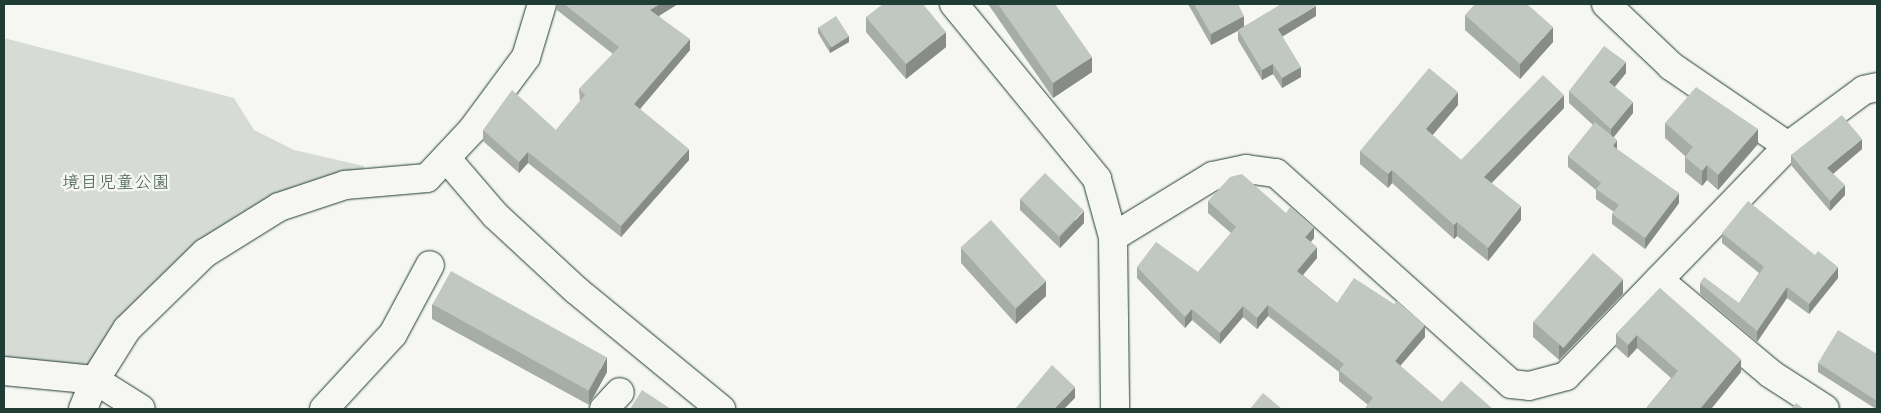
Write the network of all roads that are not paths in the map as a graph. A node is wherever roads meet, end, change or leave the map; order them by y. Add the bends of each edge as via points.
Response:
1 (542, 4) edge
2 (954, 4) edge
3 (1606, 4) edge
4 (1877, 87) edge
5 (1788, 146) junction
6 (447, 159) junction
7 (1113, 237) junction
8 (430, 265) dead end
9 (1658, 280) junction
10 (4, 371) edge
11 (95, 380) junction
12 (83, 409) edge
13 (141, 409) edge
14 (324, 409) edge
15 (721, 409) edge
16 (1114, 409) edge
17 (1825, 409) edge

1 - 6 street via 526,57
2 - 7 street via 1097,179
3 - 5 street via 1671,66
4 - 5 street via 1864,90
5 - 9 street
6 - 11 street via 428,178 345,185 279,207 205,253 127,329
6 - 15 street via 495,215 576,290
7 - 9 street via 1213,176 1246,169 1276,173 1511,384 1529,386 1566,376
7 - 16 street via 1111,394
8 - 14 street via 393,334
9 - 17 street via 1771,374
10 - 11 street
11 - 12 street
11 - 13 street

